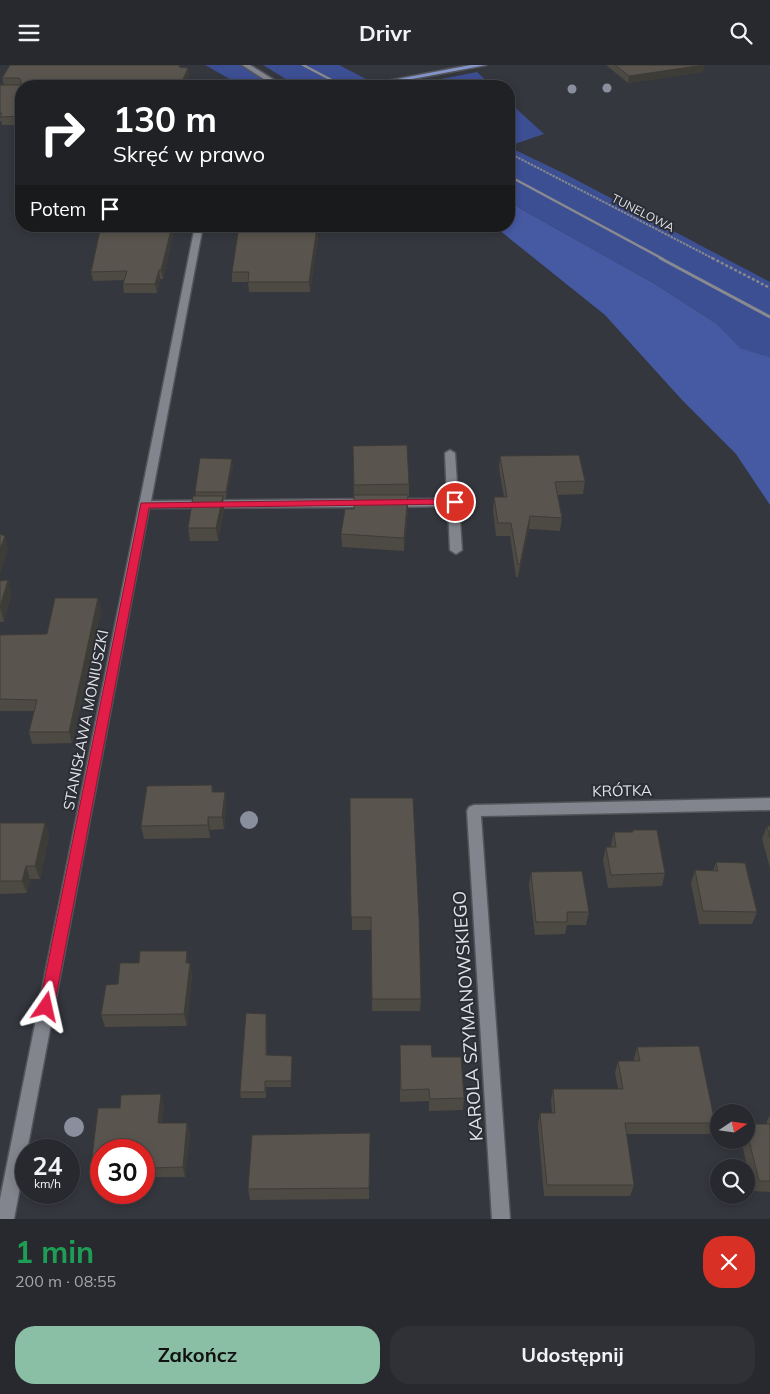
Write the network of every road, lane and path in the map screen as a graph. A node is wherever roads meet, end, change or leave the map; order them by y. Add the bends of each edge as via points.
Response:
1 (245, 65) edge
2 (483, 65) edge
3 (270, 80) edge
4 (399, 80) edge
5 (515, 156) edge
6 (198, 232) edge
7 (770, 288) edge
8 (450, 453) dead end
9 (455, 502) junction
10 (144, 505) junction
11 (456, 550) dead end
12 (770, 804) edge
13 (474, 811) joint
14 (5, 1219) edge
15 (501, 1219) edge

1 - 3 street
2 - 4 main road
5 - 7 path, TUNELOWA
6 - 10 street, STANISŁAWA MONIUSZKI
8 - 9 street
9 - 10 street
9 - 11 street
10 - 14 street, STANISŁAWA MONIUSZKI
12 - 13 street, KRÓTKA
13 - 15 street, KAROLA SZYMANOWSKIEGO

